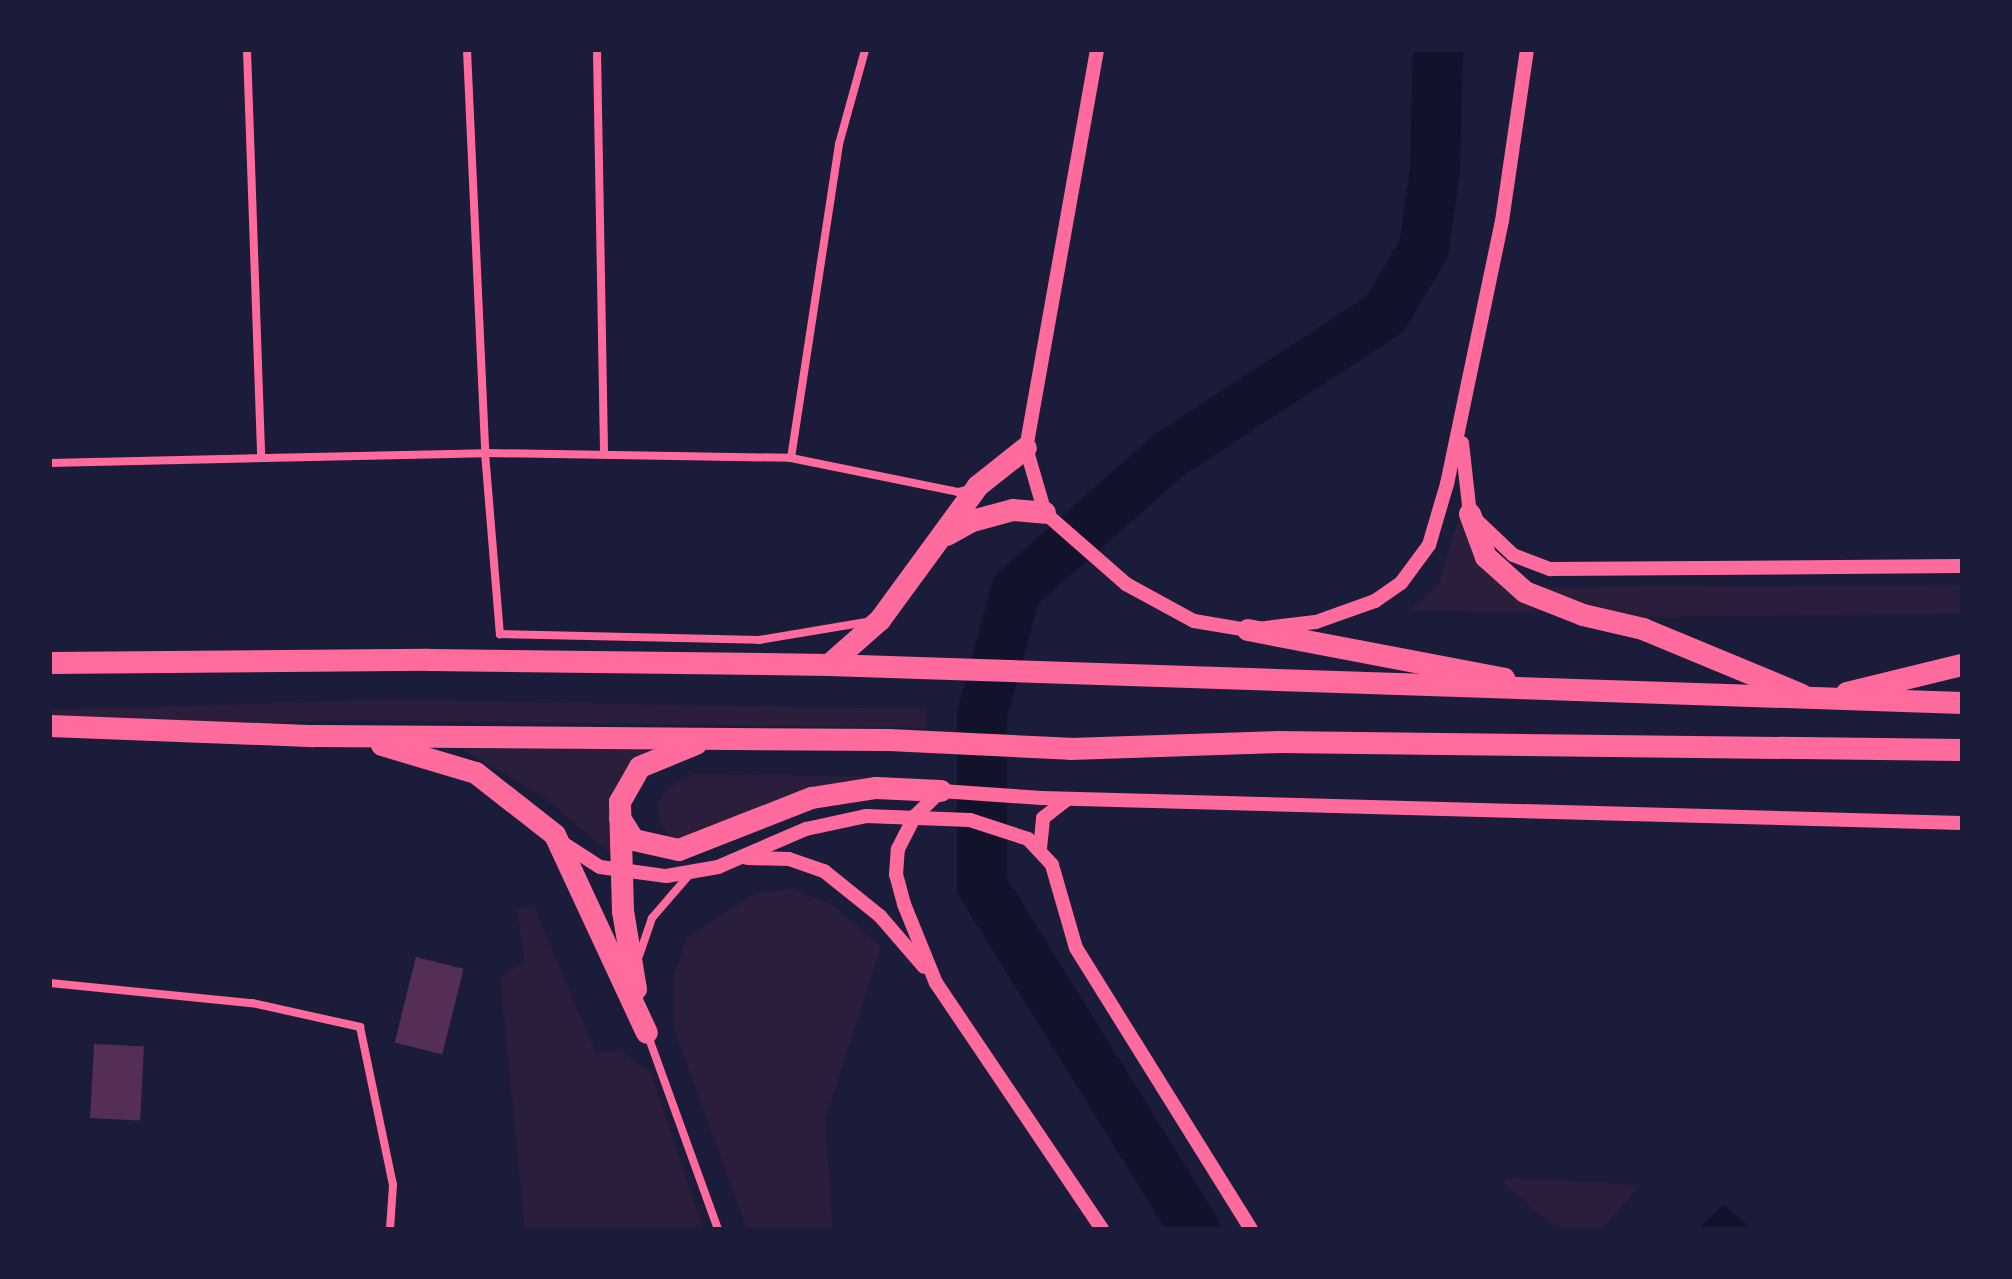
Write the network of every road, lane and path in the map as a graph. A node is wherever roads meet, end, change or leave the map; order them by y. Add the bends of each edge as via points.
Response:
1 (247, 50) edge
2 (467, 50) edge
3 (597, 50) edge
4 (865, 50) edge
5 (1097, 50) edge
6 (1527, 50) edge
7 (1461, 423) junction
8 (1026, 448) junction
9 (485, 453) junction
10 (604, 454) junction
11 (261, 456) junction
12 (791, 458) junction
13 (50, 463) edge
14 (978, 486) junction
15 (1045, 513) junction
16 (1470, 514) junction
17 (938, 541) junction
18 (1962, 566) edge
19 (880, 620) junction
20 (1248, 630) junction
21 (50, 663) edge
22 (829, 665) junction
23 (1962, 665) edge
24 (1572, 693) junction
25 (1816, 701) junction
26 (1962, 703) edge
27 (50, 726) edge
28 (314, 736) junction
29 (840, 741) junction
30 (1818, 748) junction
31 (1962, 750) edge
32 (1962, 765) edge
33 (941, 791) junction
34 (1070, 799) junction
35 (915, 816) junction
36 (620, 818) junction
37 (1962, 823) edge
38 (555, 835) junction
39 (1034, 843) junction
40 (735, 860) junction
41 (621, 872) junction
42 (690, 874) junction
43 (50, 983) edge
44 (936, 983) junction
45 (647, 1033) junction
46 (390, 1229) edge
47 (718, 1229) edge
48 (1102, 1229) edge
49 (1251, 1229) edge

1 - 11 street
2 - 9 street
3 - 10 street
4 - 12 street via 839,144
5 - 8 street
6 - 7 street via 1511,175
7 - 16 street
7 - 20 street via 1436,527 1401,583 1375,601 1316,622
8 - 14 highway
8 - 15 street
9 - 10 street
9 - 11 street
9 - 19 street via 500,634 759,640
10 - 12 street
11 - 13 street
12 - 14 street via 958,492
14 - 17 highway
15 - 17 highway via 1013,510 972,521
15 - 20 street via 1126,584 1194,621
16 - 18 street via 1513,555 1550,569
16 - 25 highway via 1486,557 1525,592 1583,615 1643,629
17 - 19 highway
19 - 22 highway
20 - 24 highway
21 - 22 highway
22 - 24 highway
23 - 25 highway
24 - 25 highway
25 - 26 highway
27 - 28 highway
28 - 29 highway
28 - 38 highway via 396,747 457,765 497,787
29 - 30 highway via 1070,749 1277,742
29 - 36 highway via 704,743 674,749 634,774 620,802
30 - 31 highway
30 - 32 highway
33 - 34 street
33 - 35 street
33 - 36 highway via 876,788 812,798 679,850 655,849 634,840
34 - 37 street
34 - 39 street via 1046,813
35 - 39 street via 986,822
35 - 40 street via 866,816 824,824
35 - 44 street via 898,849 896,875
36 - 41 highway
38 - 41 street via 583,858
38 - 45 highway
39 - 49 street via 1052,865 1076,948
40 - 42 street
40 - 44 street via 789,859 824,871 880,916
41 - 42 street
41 - 45 highway via 630,960
42 - 45 street via 659,908 643,936 639,967
43 - 46 street via 252,1003 360,1027 393,1185
44 - 48 street
45 - 47 street

